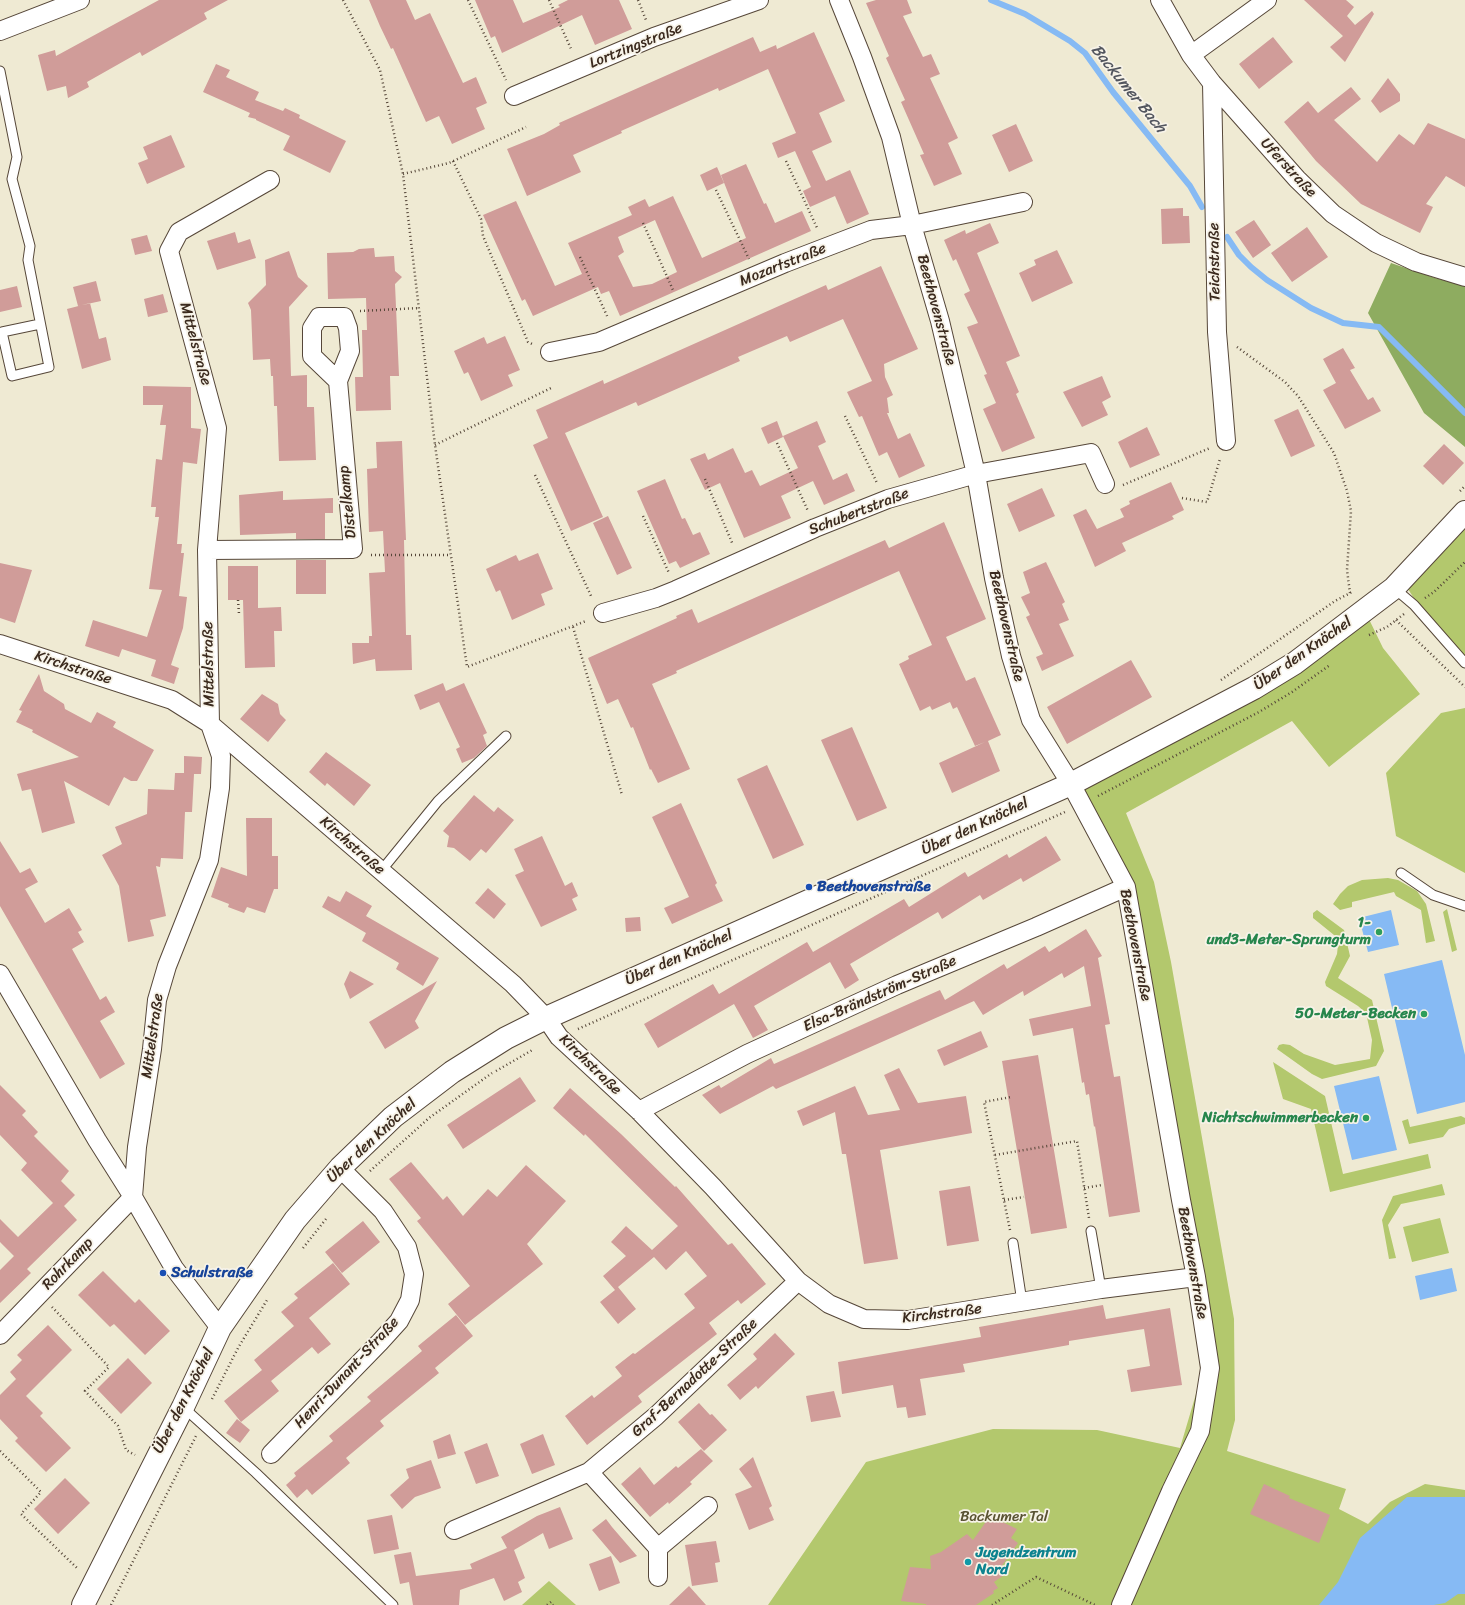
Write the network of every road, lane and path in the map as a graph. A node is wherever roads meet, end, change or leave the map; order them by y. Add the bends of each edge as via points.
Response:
1 (80, 0) edge
2 (343, 0) edge
3 (468, 0) edge
4 (549, 0) edge
5 (759, 0) edge
6 (839, 0) edge
7 (1160, 0) edge
8 (1267, 0) edge
9 (0, 31) edge
10 (1191, 55) junction
11 (580, 68) junction
12 (0, 71) edge
13 (1212, 83) junction
14 (514, 96) joint
15 (526, 127) dead end
16 (453, 161) junction
17 (786, 161) dead end
18 (403, 174) junction
19 (270, 180) dead end
20 (716, 190) dead end
21 (1023, 202) dead end
22 (643, 223) dead end
23 (912, 225) junction
24 (826, 247) junction
25 (580, 257) dead end
26 (757, 275) junction
27 (1465, 277) edge
28 (680, 307) junction
29 (420, 308) junction
30 (344, 317) junction
31 (40, 324) junction
32 (1216, 332) junction
33 (615, 335) junction
34 (550, 352) joint
35 (338, 381) junction
36 (551, 388) dead end
37 (845, 416) dead end
38 (1226, 441) junction
39 (777, 443) dead end
40 (436, 445) junction
41 (976, 474) junction
42 (535, 475) dead end
43 (705, 479) dead end
44 (1105, 484) dead end
45 (1124, 485) dead end
46 (1465, 486) edge
47 (1182, 498) dead end
48 (884, 500) junction
49 (1461, 504) edge
50 (642, 516) dead end
51 (815, 528) junction
52 (353, 549) junction
53 (207, 550) junction
54 (450, 555) junction
55 (740, 562) junction
56 (1394, 588) junction
57 (676, 590) junction
58 (1356, 591) dead end
59 (1350, 593) junction
60 (238, 600) dead end
61 (603, 613) joint
62 (239, 614) dead end
63 (1396, 620) dead end
64 (0, 644) edge
65 (1465, 663) edge
66 (1217, 682) dead end
67 (1465, 687) edge
68 (210, 724) junction
69 (506, 736) dead end
70 (1071, 784) junction
71 (622, 795) dead end
72 (1082, 804) junction
73 (381, 870) junction
74 (1401, 873) dead end
75 (1126, 887) junction
76 (1465, 906) edge
77 (0, 974) edge
78 (546, 1018) junction
79 (559, 1038) junction
80 (1011, 1097) dead end
81 (639, 1111) junction
82 (995, 1155) junction
83 (340, 1168) junction
84 (356, 1184) junction
85 (1102, 1185) dead end
86 (1084, 1188) junction
87 (133, 1196) junction
88 (1024, 1197) dead end
89 (1004, 1200) junction
90 (331, 1213) dead end
91 (1091, 1231) joint
92 (1013, 1243) joint
93 (299, 1254) dead end
94 (1196, 1277) junction
95 (798, 1281) junction
96 (1101, 1289) junction
97 (40, 1294) junction
98 (268, 1299) dead end
99 (1022, 1302) junction
100 (220, 1328) junction
101 (1, 1331) edge
102 (183, 1407) junction
103 (200, 1423) junction
104 (0, 1451) edge
105 (271, 1454) dead end
106 (139, 1457) dead end
107 (589, 1472) junction
108 (708, 1506) dead end
109 (454, 1530) dead end
110 (658, 1548) junction
111 (82, 1573) dead end
112 (658, 1577) dead end
113 (83, 1605) edge
114 (111, 1605) edge
115 (393, 1605) edge
116 (548, 1605) edge
117 (553, 1605) edge
118 (992, 1605) edge
119 (1095, 1605) edge
120 (1121, 1605) edge

1 - 9 street
2 - 18 path via 380,70
3 - 14 path
4 - 11 path
5 - 11 street, Lortzingstraße via 654,37
6 - 23 street, Beethovenstraße via 891,137
7 - 10 street, Uferstraße
8 - 10 street
10 - 13 street, Uferstraße
11 - 14 street, Lortzingstraße
12 - 31 lane via 17,156 12,179 30,246 28,260
13 - 27 street, Uferstraße via 1297,179 1333,214 1376,243 1416,262
13 - 32 street, Teichstraße
15 - 16 path
16 - 18 path
16 - 34 path via 481,219 482,236 528,342
17 - 24 path
18 - 29 path
19 - 53 street, Mittelstraße via 178,232 169,251 218,428
20 - 26 path
21 - 23 street, Mozartstraße
22 - 28 path
23 - 24 street, Mozartstraße via 870,230
23 - 41 street, Beethovenstraße via 940,321
24 - 26 street, Mozartstraße
25 - 33 path
26 - 28 street, Mozartstraße
28 - 33 street, Mozartstraße
29 - 30 path via 354,311
29 - 40 path
30 - 35 street, Distelkamp via 348,328 350,351
30 - 35 street via 319,317 312,328 312,356
31 - 31 lane via 49,367 12,376 2,332
32 - 38 street, Teichstraße
32 - 59 path via 1285,382 1298,396 1334,453 1351,511 1347,570
33 - 34 street, Mozartstraße via 600,342
35 - 52 street, Distelkamp
36 - 40 path
37 - 48 path
38 - 45 path
38 - 47 path via 1207,502
39 - 51 path
40 - 54 path
41 - 44 street, Schubertstraße via 1091,453
41 - 48 street, Schubertstraße
41 - 70 street, Beethovenstraße via 994,578 1011,656 1022,692 1031,720
42 - 61 path via 589,594
43 - 55 path
46 - 49 path
48 - 51 street, Schubertstraße
49 - 56 main road, Über den Knöchel
50 - 57 path
51 - 55 street, Schubertstraße
52 - 53 street, Distelkamp
52 - 54 path via 368,555
53 - 68 street, Mittelstraße
54 - 71 path via 467,667 573,627
55 - 57 street, Schubertstraße
56 - 65 lane via 1414,605
56 - 70 main road, Über den Knöchel via 1295,663 1254,688
57 - 61 street, Schubertstraße
58 - 59 path
59 - 66 path
60 - 62 path
63 - 67 path
64 - 68 street, Kirchstraße via 172,700
68 - 73 street, Kirchstraße
68 - 87 street, Mittelstraße via 221,756 220,788 209,860 167,966 157,1000
69 - 73 lane via 438,801
70 - 72 street, Beethovenstraße
70 - 78 main road, Über den Knöchel
72 - 75 street, Beethovenstraße
72 - 79 path
73 - 78 street, Kirchstraße via 513,984
74 - 76 lane via 1433,895
75 - 81 street, Elsa-Brändström-Straße via 897,985 747,1054
75 - 94 street, Beethovenstraße
77 - 87 street via 97,1140
78 - 79 street, Kirchstraße
78 - 83 main road, Über den Knöchel via 506,1038 452,1072 393,1117
79 - 81 street, Kirchstraße
79 - 84 path via 536,1048 457,1097 429,1118
80 - 82 path via 984,1102
81 - 95 street, Kirchstraße via 713,1187
82 - 86 path via 1077,1141
82 - 89 path
83 - 84 street, Henri-Dunant-Straße
83 - 100 main road, Über den Knöchel via 285,1232
84 - 105 street, Henri-Dunant-Straße via 383,1211 407,1247 414,1274 410,1300 399,1321
85 - 86 path
86 - 91 path
87 - 97 street, Rohrkamp
87 - 100 street via 174,1268
88 - 89 path
89 - 92 path
90 - 93 path
91 - 96 lane
92 - 99 lane
94 - 96 street, Kirchstraße
94 - 120 street, Beethovenstraße via 1210,1368 1200,1431
95 - 99 street, Kirchstraße via 829,1304 864,1319 908,1320
95 - 107 street, Graf-Bernadotte-Straße via 656,1416
96 - 99 street, Kirchstraße
97 - 101 street, Rohrkamp
97 - 106 path via 109,1367 85,1392 118,1426 126,1450
98 - 103 path via 238,1348
100 - 102 main road, Über den Knöchel
102 - 103 lane
102 - 113 main road, Über den Knöchel
103 - 114 path via 198,1433
103 - 115 lane via 256,1473
104 - 111 path via 41,1492 21,1514
107 - 109 street, Graf-Bernadotte-Straße
107 - 110 street
108 - 110 street
110 - 112 street
116 - 117 path via 550,1602
118 - 119 path via 1036,1577

